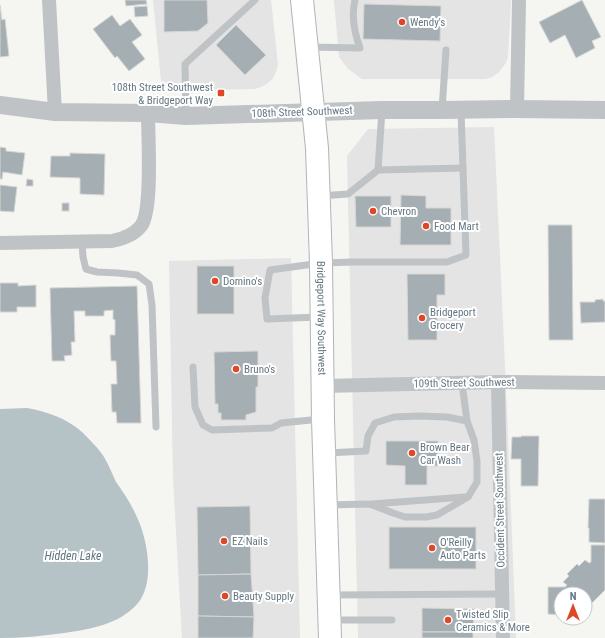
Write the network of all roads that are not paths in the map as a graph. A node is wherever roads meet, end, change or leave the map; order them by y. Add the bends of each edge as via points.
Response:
1 (49, 0) edge
2 (255, 0) edge
3 (304, 0) edge
4 (356, 0) edge
5 (519, 0) edge
6 (306, 47) junction
7 (446, 50) dead end
8 (0, 105) edge
9 (517, 109) junction
10 (382, 110) junction
11 (442, 110) junction
12 (461, 110) junction
13 (605, 110) edge
14 (55, 112) junction
15 (313, 112) junction
16 (148, 113) junction
17 (186, 116) junction
18 (463, 168) junction
19 (378, 170) junction
20 (318, 196) junction
21 (82, 242) junction
22 (0, 243) edge
23 (321, 263) junction
24 (321, 316) junction
25 (193, 367) dead end
26 (498, 382) junction
27 (462, 383) junction
28 (605, 383) edge
29 (323, 386) junction
30 (323, 419) junction
31 (467, 421) junction
32 (156, 427) dead end
33 (324, 453) junction
34 (468, 497) junction
35 (368, 504) junction
36 (326, 505) junction
37 (502, 594) junction
38 (329, 595) junction
39 (392, 620) dead end
40 (329, 629) edge
41 (503, 638) edge

1 - 14 street
2 - 17 lane via 185,64
3 - 6 main road, Bridgeport Way Southwest
4 - 6 lane via 353,24 360,48
5 - 9 street
6 - 15 main road, Bridgeport Way Southwest
7 - 11 lane
8 - 14 street, 108th Street Southwest
9 - 12 street, 108th Street Southwest
9 - 13 street, 108th Street Southwest
10 - 11 street, 108th Street Southwest
10 - 15 street, 108th Street Southwest
10 - 19 lane
11 - 12 street, 108th Street Southwest
12 - 18 lane
14 - 16 street, 108th Street Southwest
15 - 17 street, 108th Street Southwest
15 - 20 main road, Bridgeport Way Southwest
16 - 17 street, 108th Street Southwest
16 - 21 street via 148,192 144,222 136,231 120,239
18 - 19 lane
18 - 23 lane via 466,255 446,262
19 - 20 lane via 348,194
20 - 23 main road, Bridgeport Way Southwest
21 - 22 street
21 - 32 lane via 82,257 86,269 137,275 149,284
23 - 24 main road, Bridgeport Way Southwest
23 - 24 lane via 270,270 265,298 267,319
24 - 29 main road, Bridgeport Way Southwest
25 - 30 lane via 195,407 204,425 212,430 272,428 281,423
26 - 27 street, 109th Street Southwest
26 - 28 street, 109th Street Southwest
26 - 37 street, Occident Street Southwest
27 - 29 street, 109th Street Southwest
27 - 31 lane
29 - 30 main road, Bridgeport Way Southwest
30 - 33 main road, Bridgeport Way Southwest
31 - 33 lane via 446,417 394,417 375,423 368,436 366,451
31 - 34 lane via 474,440 477,461 476,482
33 - 36 main road, Bridgeport Way Southwest
34 - 35 lane
34 - 35 lane via 437,515 426,517 405,517
35 - 36 lane
36 - 38 main road, Bridgeport Way Southwest
37 - 38 lane
37 - 41 street, Occident Street Southwest
38 - 40 main road, Bridgeport Way Southwest
39 - 40 lane

